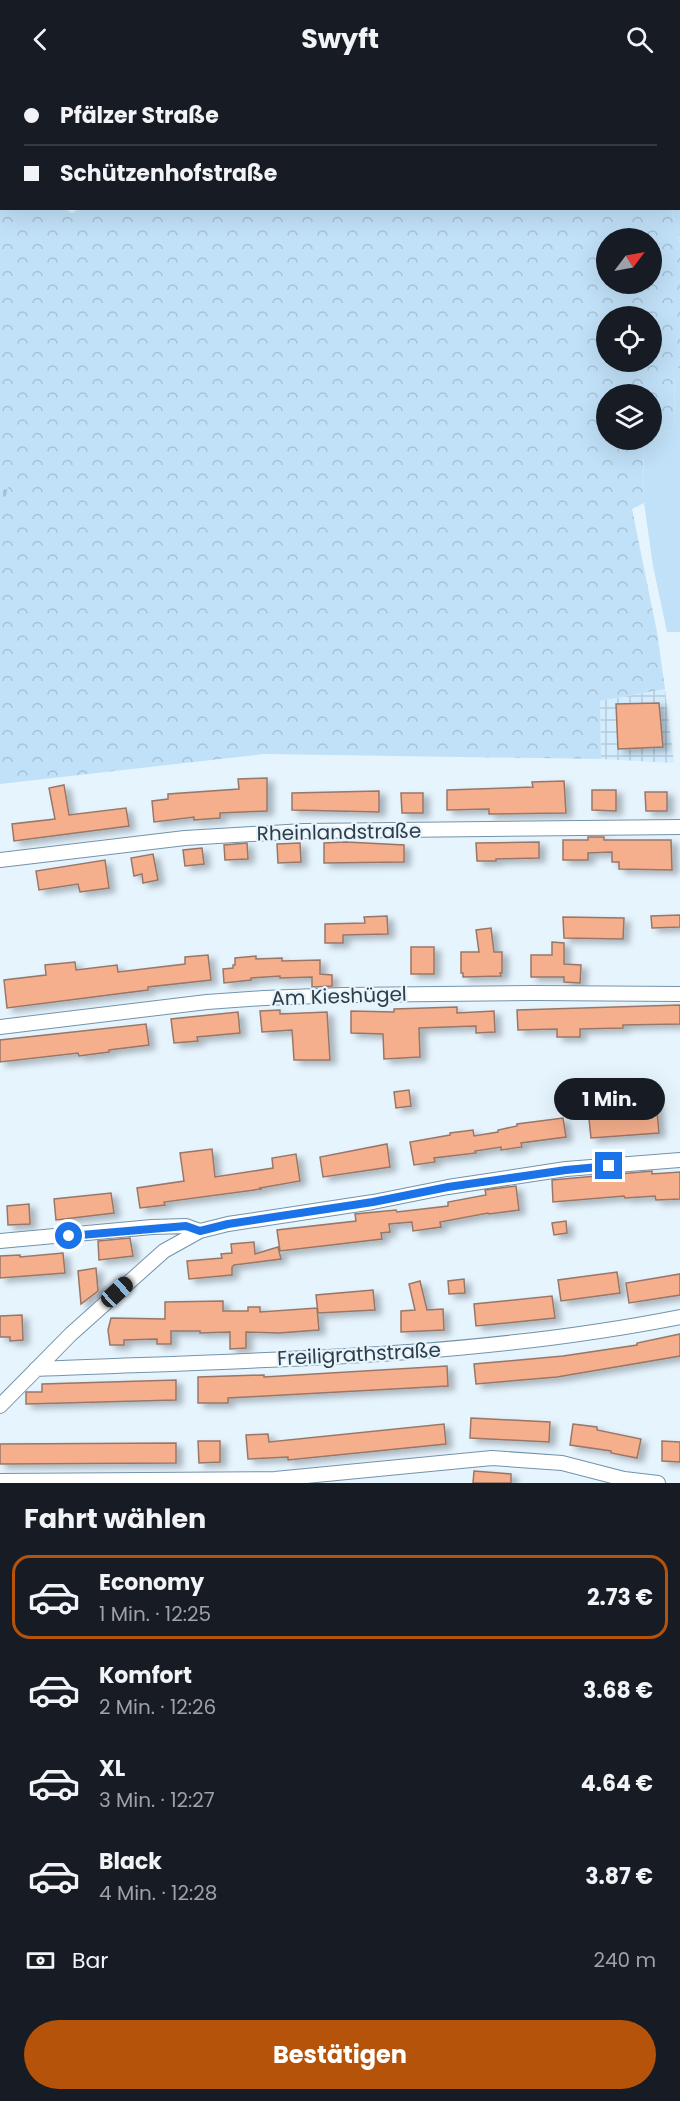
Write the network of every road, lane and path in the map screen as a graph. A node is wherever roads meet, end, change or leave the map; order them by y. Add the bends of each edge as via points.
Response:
1 (680, 827) edge
2 (0, 860) edge
3 (680, 994) edge
4 (0, 1027) edge
5 (680, 1160) edge
6 (200, 1231) junction
7 (0, 1241) edge
8 (680, 1317) edge
9 (36, 1369) junction
10 (0, 1406) edge
11 (0, 1481) edge
12 (658, 1483) edge

1 - 2 street, Rheinlandstraße via 282,832 184,838
3 - 4 street, Am Kieshügel via 276,998 207,1002
5 - 6 street via 459,1185
6 - 7 street via 186,1226 152,1227
6 - 9 street via 164,1251
8 - 9 street, Freiligrathstraße via 548,1340 462,1348
9 - 10 street
11 - 12 street via 275,1479 492,1458 562,1463 624,1479

